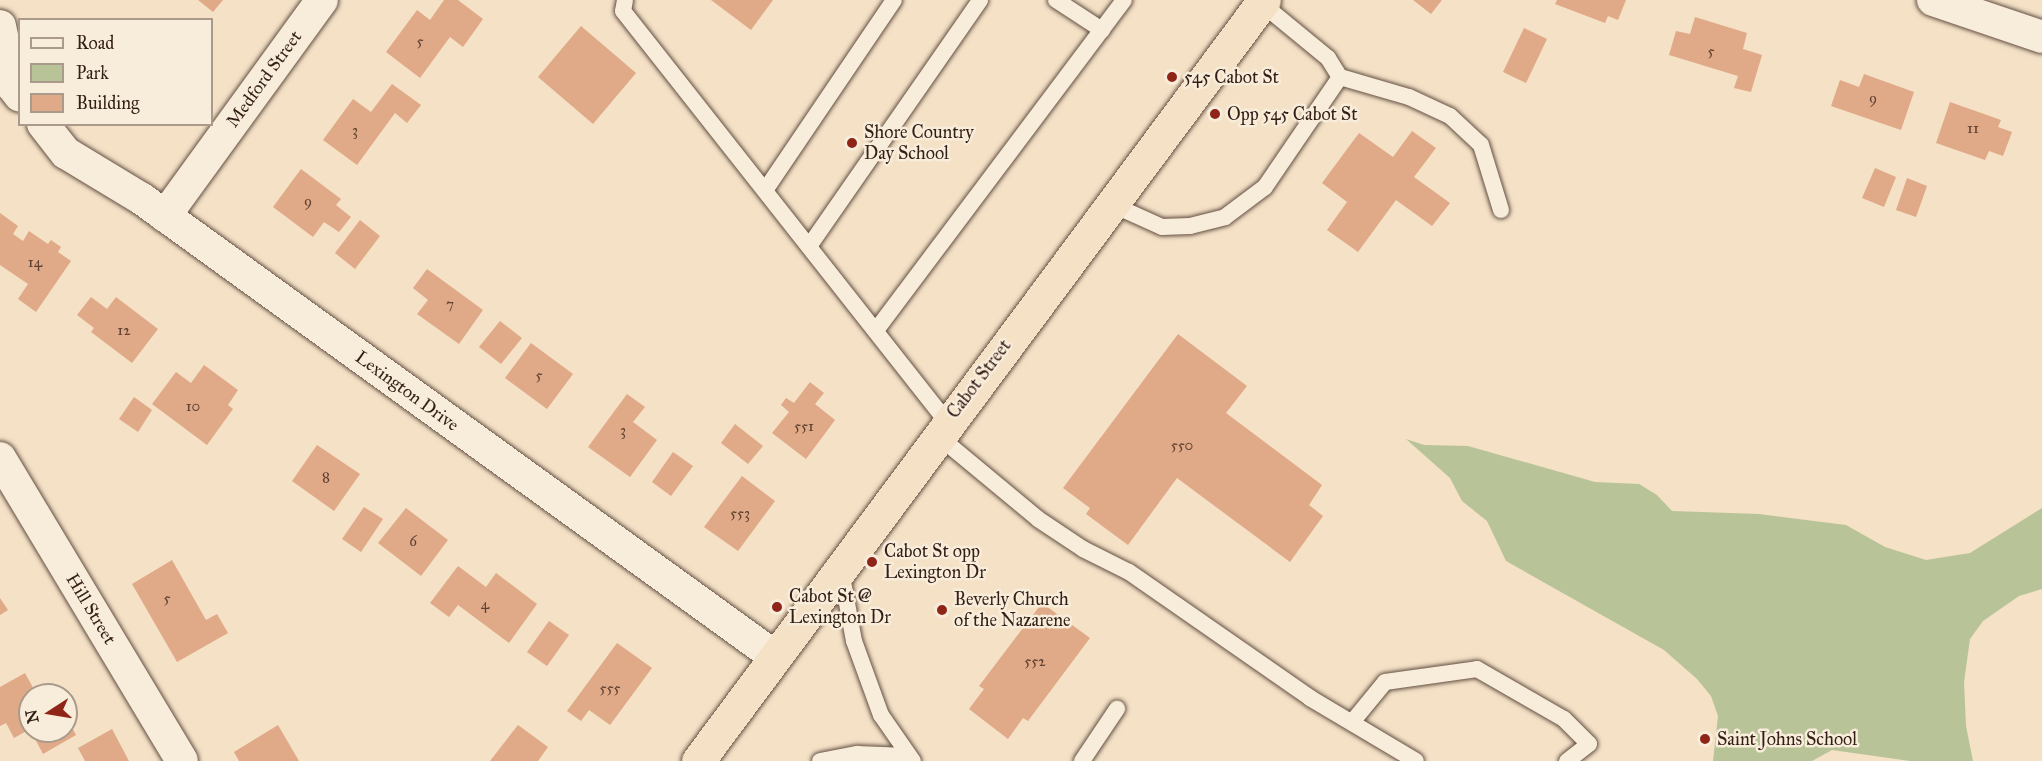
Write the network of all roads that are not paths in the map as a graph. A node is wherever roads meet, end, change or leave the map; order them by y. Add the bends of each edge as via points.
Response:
1 (322, 0) edge
2 (625, 0) edge
3 (894, 0) edge
4 (980, 0) edge
5 (1056, 0) edge
6 (1124, 0) edge
7 (1933, 0) edge
8 (1262, 2) edge
9 (0, 26) edge
10 (1102, 30) junction
11 (2042, 36) edge
12 (1340, 78) junction
13 (18, 93) edge
14 (45, 126) edge
15 (766, 189) junction
16 (1111, 204) junction
17 (1501, 210) dead end
18 (165, 216) junction
19 (810, 244) junction
20 (877, 329) junction
21 (942, 428) junction
22 (0, 458) edge
23 (840, 567) junction
24 (774, 656) junction
25 (1117, 709) dead end
26 (1353, 721) junction
27 (910, 759) edge
28 (182, 761) edge
29 (698, 761) edge
30 (820, 761) edge
31 (1082, 761) edge
32 (1416, 761) edge
33 (1567, 761) edge

1 - 18 street, Medford Street
2 - 15 lane via 623,11
3 - 15 lane
4 - 19 lane
5 - 10 lane
6 - 10 lane
7 - 11 street
8 - 12 lane via 1328,58
8 - 16 highway, Cabot Street
9 - 13 street via 13,87
10 - 20 lane
12 - 16 lane via 1264,187 1225,217 1190,226 1162,227
12 - 17 lane via 1409,97 1450,116 1481,145
14 - 18 street, Lexington Drive via 66,153
15 - 19 lane
16 - 21 highway, Cabot Street
18 - 24 street, Lexington Drive
19 - 20 lane
20 - 21 lane
21 - 23 highway, Cabot Street
21 - 26 lane via 1038,519 1083,549 1129,572 1310,698
22 - 28 street, Hill Street
23 - 24 highway, Cabot Street
23 - 27 lane via 858,652 881,715
24 - 29 highway, Cabot Street
25 - 31 lane
26 - 32 lane
26 - 33 lane via 1385,682 1477,669 1564,719 1588,744
27 - 30 lane via 857,754

